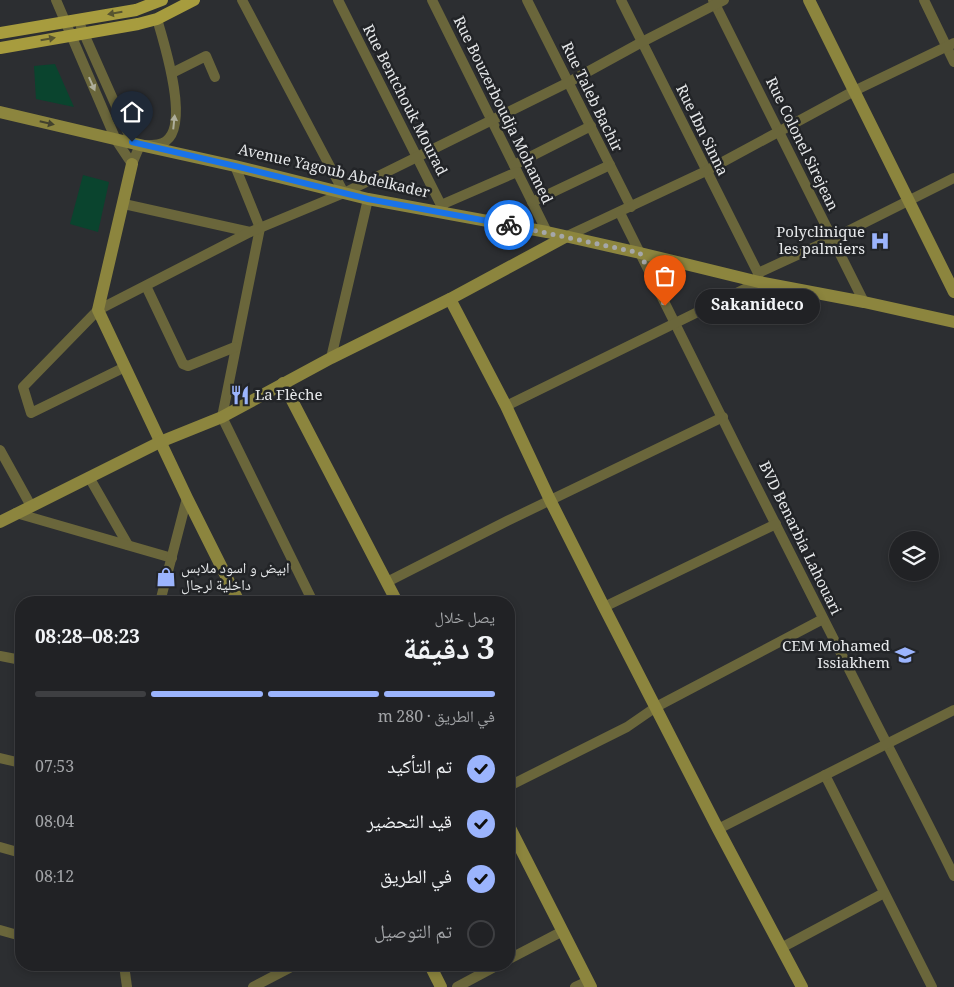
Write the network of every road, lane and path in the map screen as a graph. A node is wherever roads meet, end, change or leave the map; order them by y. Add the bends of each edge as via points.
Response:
1 (194, 0) edge
2 (242, 0) edge
3 (338, 0) edge
4 (432, 0) edge
5 (527, 0) edge
6 (621, 0) edge
7 (809, 0) edge
8 (924, 0) edge
9 (155, 1) edge
10 (718, 1) edge
11 (57, 4) edge
12 (157, 19) junction
13 (78, 20) junction
14 (65, 22) junction
15 (0, 32) edge
16 (84, 33) junction
17 (70, 36) junction
18 (642, 42) junction
19 (950, 45) edge
20 (0, 48) edge
21 (954, 62) edge
22 (172, 73) junction
23 (215, 77) dead end
24 (569, 82) junction
25 (854, 91) junction
26 (0, 112) edge
27 (492, 119) junction
28 (591, 126) junction
29 (780, 132) junction
30 (116, 140) junction
31 (136, 144) junction
32 (416, 156) junction
33 (132, 164) junction
34 (235, 166) junction
35 (610, 166) junction
36 (515, 168) junction
37 (706, 171) junction
38 (954, 178) edge
39 (344, 193) junction
40 (368, 199) junction
41 (908, 201) junction
42 (532, 202) junction
43 (124, 204) junction
44 (631, 207) junction
45 (443, 209) junction
46 (620, 213) junction
47 (255, 230) junction
48 (547, 232) junction
49 (565, 237) junction
50 (832, 239) junction
51 (640, 253) junction
52 (759, 278) junction
53 (146, 286) junction
54 (954, 292) edge
55 (450, 300) junction
56 (864, 302) junction
57 (98, 310) junction
58 (954, 322) edge
59 (673, 323) junction
60 (235, 347) junction
61 (331, 358) junction
62 (125, 366) junction
63 (283, 384) junction
64 (506, 406) junction
65 (222, 417) junction
66 (723, 417) junction
67 (160, 442) junction
68 (0, 450) edge
69 (89, 477) junction
70 (187, 498) junction
71 (550, 500) junction
72 (31, 506) junction
73 (16, 514) junction
74 (0, 522) edge
75 (776, 524) junction
76 (128, 546) junction
77 (172, 558) junction
78 (387, 582) junction
79 (162, 596) edge
80 (237, 596) edge
81 (310, 596) edge
82 (394, 596) edge
83 (604, 607) junction
84 (823, 619) junction
85 (0, 656) edge
86 (15, 659) edge
87 (656, 707) junction
88 (954, 710) edge
89 (886, 744) junction
90 (0, 758) edge
91 (15, 762) edge
92 (825, 775) junction
93 (515, 783) edge
94 (718, 829) junction
95 (515, 838) edge
96 (0, 847) edge
97 (15, 851) edge
98 (953, 872) edge
99 (884, 893) junction
100 (0, 930) edge
101 (562, 932) junction
102 (15, 934) edge
103 (781, 948) junction
104 (515, 956) edge
105 (125, 971) edge
106 (284, 971) edge
107 (432, 971) edge
108 (487, 971) edge
109 (590, 984) edge
110 (436, 986) edge
111 (127, 987) edge
112 (254, 987) edge
113 (457, 987) edge
114 (575, 987) edge
115 (802, 987) edge
116 (932, 987) edge

1 - 12 main road
2 - 39 street
3 - 32 street, Rue Bentchouk Mourad
4 - 27 street, Rue Bouzerboudja Mohamed
5 - 24 street, Rue Taleb Bachir
6 - 18 street, Rue Ibn Sinna
7 - 25 street
8 - 19 street
9 -> 13 main road via 136,10
10 - 18 street
10 - 29 street, Rue Colonel Sirejean
11 - 13 street
11 - 14 street
12 - 16 main road
12 - 22 street
13 - 14 main road
13 - 16 street
14 - 15 main road
14 - 17 street
16 - 17 main road
16 - 31 street
20 -> 17 main road
17 -> 30 street
18 - 24 street
18 - 37 street, Rue Ibn Sinna
19 - 21 street
19 - 25 street
22 - 23 street via 206,56
31 -> 22 street via 164,143 171,137 175,102
24 - 27 street
24 - 28 street, Rue Taleb Bachir
25 - 29 street
25 - 41 street
26 -> 30 street, Avenue Yagoub Abdelkader
27 - 32 street
27 - 36 street, Rue Bouzerboudja Mohamed
28 - 35 street, Rue Taleb Bachir
28 - 36 street
29 - 37 street
29 - 50 street, Rue Colonel Sirejean
30 - 31 street, Avenue Yagoub Abdelkader
30 - 33 street
31 - 33 street
31 - 34 street, Avenue Yagoub Abdelkader
32 - 39 street
32 - 45 street, Rue Bentchouk Mourad
33 - 43 street
34 - 39 street, Avenue Yagoub Abdelkader
34 - 47 street
35 - 42 street
35 - 44 street, Rue Taleb Bachir
36 - 42 street, Rue Bouzerboudja Mohamed
36 - 45 street
37 - 44 street
37 - 52 street, Rue Ibn Sinna
38 - 41 street
39 - 40 street, Avenue Yagoub Abdelkader
39 - 47 street
40 - 45 street, Avenue Yagoub Abdelkader
40 - 61 street
41 - 50 street
41 - 54 street
42 - 48 street, Rue Bouzerboudja Mohamed
43 - 47 street
43 - 57 street
44 - 46 street
45 - 48 street, Avenue Yagoub Abdelkader
46 - 49 street
46 - 51 street, BVD Benarbia Lahouari
47 - 53 street
47 - 60 street
48 - 49 street, Avenue Yagoub Abdelkader
49 - 51 street, Avenue Yagoub Abdelkader
49 - 55 street
50 - 52 street
50 - 56 street, Rue Colonel Sirejean
51 - 52 street, Avenue Yagoub Abdelkader
51 - 59 street, BVD Benarbia Lahouari
52 - 56 street, Avenue Yagoub Abdelkader
52 - 59 street
53 - 57 street
53 - 60 street via 183,364 188,366
55 - 61 street
55 - 64 street
56 - 58 street, Avenue Yagoub Abdelkader
57 - 62 street
57 - 62 street via 23,387 30,412
59 - 64 street
59 - 66 street, BVD Benarbia Lahouari
60 - 65 street
61 - 63 street
62 - 67 street
63 - 65 street
63 - 78 street
64 - 71 street
65 - 67 street
65 - 81 street
66 - 71 street
66 - 75 street, BVD Benarbia Lahouari
67 - 69 street
67 - 70 street
68 - 72 street
69 - 72 street
69 - 76 street
70 - 77 street
70 - 80 street
71 - 78 street
71 - 83 street
72 - 73 street
73 - 74 street
73 - 76 street
75 - 83 street
75 - 84 street, BVD Benarbia Lahouari
76 - 77 street
77 - 79 street
78 - 82 street
83 - 87 street
84 - 87 street
84 - 89 street, BVD Benarbia Lahouari
85 - 86 street
87 - 93 street via 627,728
87 - 94 street
88 - 89 street
89 - 92 street
89 - 98 street, BVD Benarbia Lahouari
90 - 91 street
92 - 94 street
92 - 99 street
94 - 103 street
95 - 101 street
96 - 97 street
99 - 103 street
99 - 116 street
100 - 102 street
101 - 104 street
101 - 109 street
103 - 115 street
105 - 111 street
106 - 112 street
107 - 110 street
108 - 113 street
109 - 114 street

